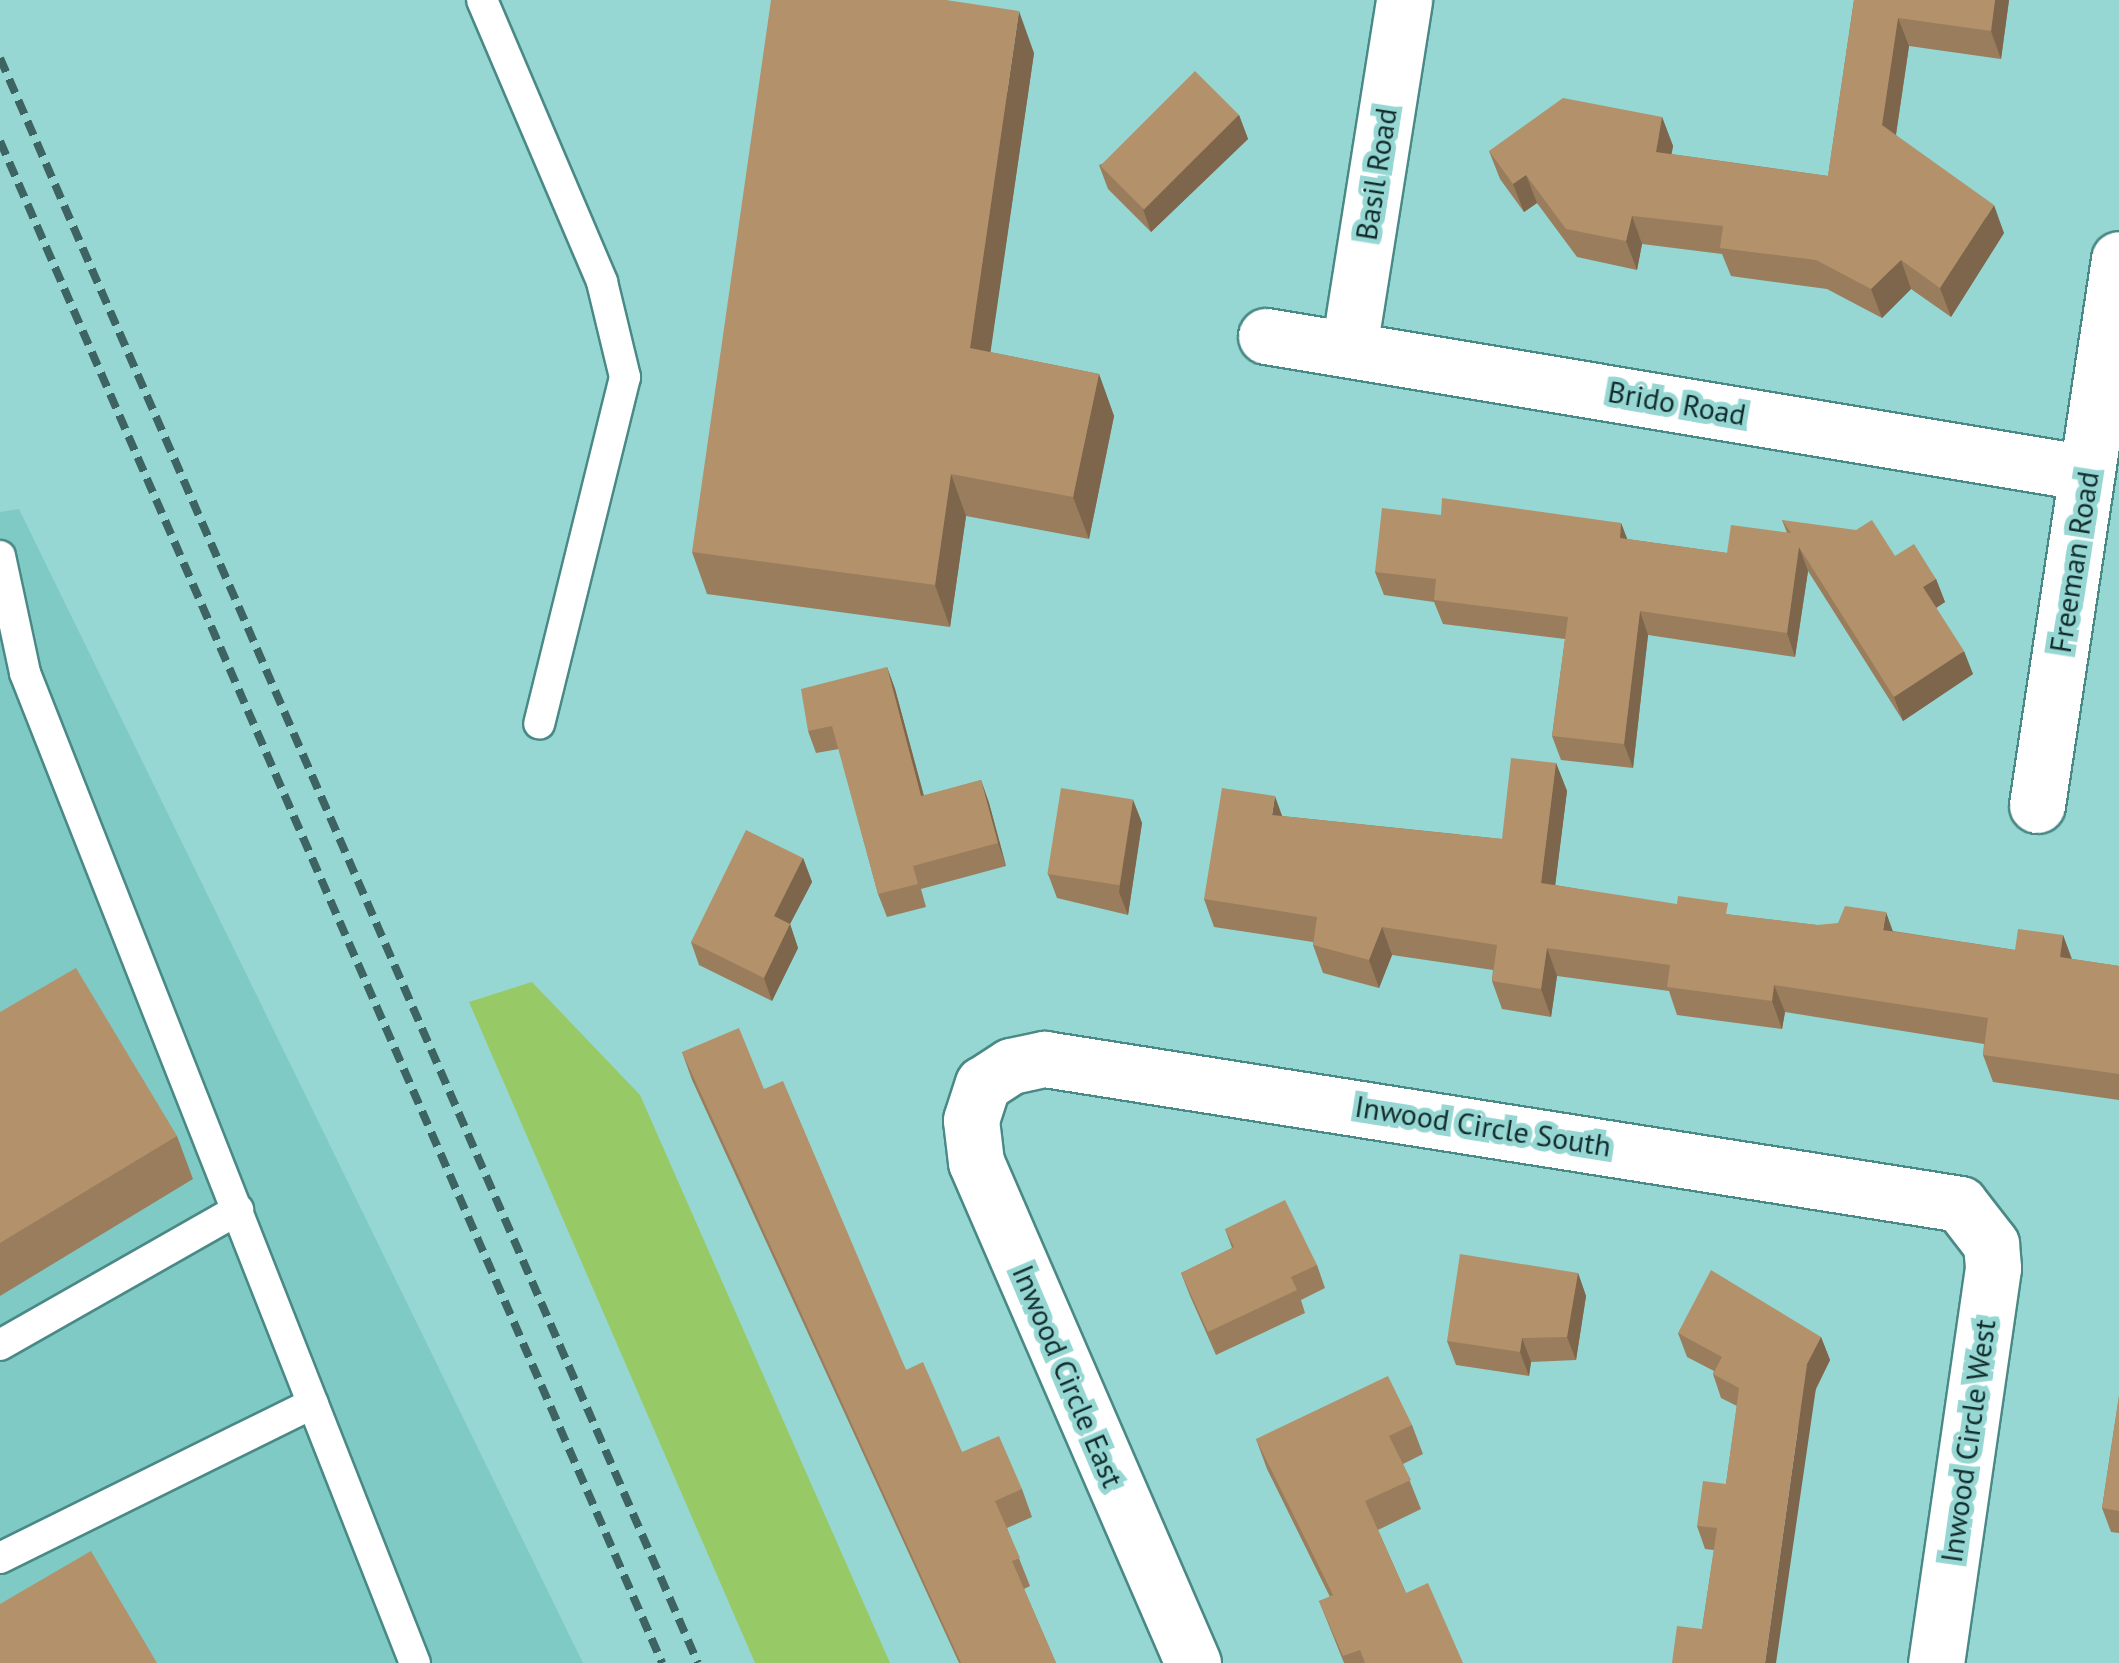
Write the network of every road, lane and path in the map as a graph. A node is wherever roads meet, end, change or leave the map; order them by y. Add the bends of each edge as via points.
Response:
1 (482, 0) edge
2 (1404, 0) edge
3 (2119, 260) edge
4 (1266, 336) dead end
5 (1348, 348) junction
6 (2087, 473) junction
7 (3, 573) edge
8 (540, 724) dead end
9 (2038, 805) dead end
10 (983, 1084) joint
11 (238, 1210) junction
12 (1979, 1222) joint
13 (0, 1346) edge
14 (313, 1403) junction
15 (0, 1558) edge
16 (415, 1663) edge
17 (1193, 1663) edge
18 (1936, 1663) edge

1 - 8 lane via 602,282 625,377
2 - 5 street, Basil Road
3 - 6 street, Freeman Road
4 - 5 street, Brido Road
5 - 6 street, Brido Road
6 - 9 street, Freeman Road
7 - 11 lane via 25,674
10 - 12 street, Inwood Circle South via 1045,1059 1936,1194
10 - 17 street, Inwood Circle East via 972,1120 976,1162
11 - 13 lane
11 - 14 lane
12 - 18 street, Inwood Circle West via 1992,1268
14 - 15 lane
14 - 16 lane

